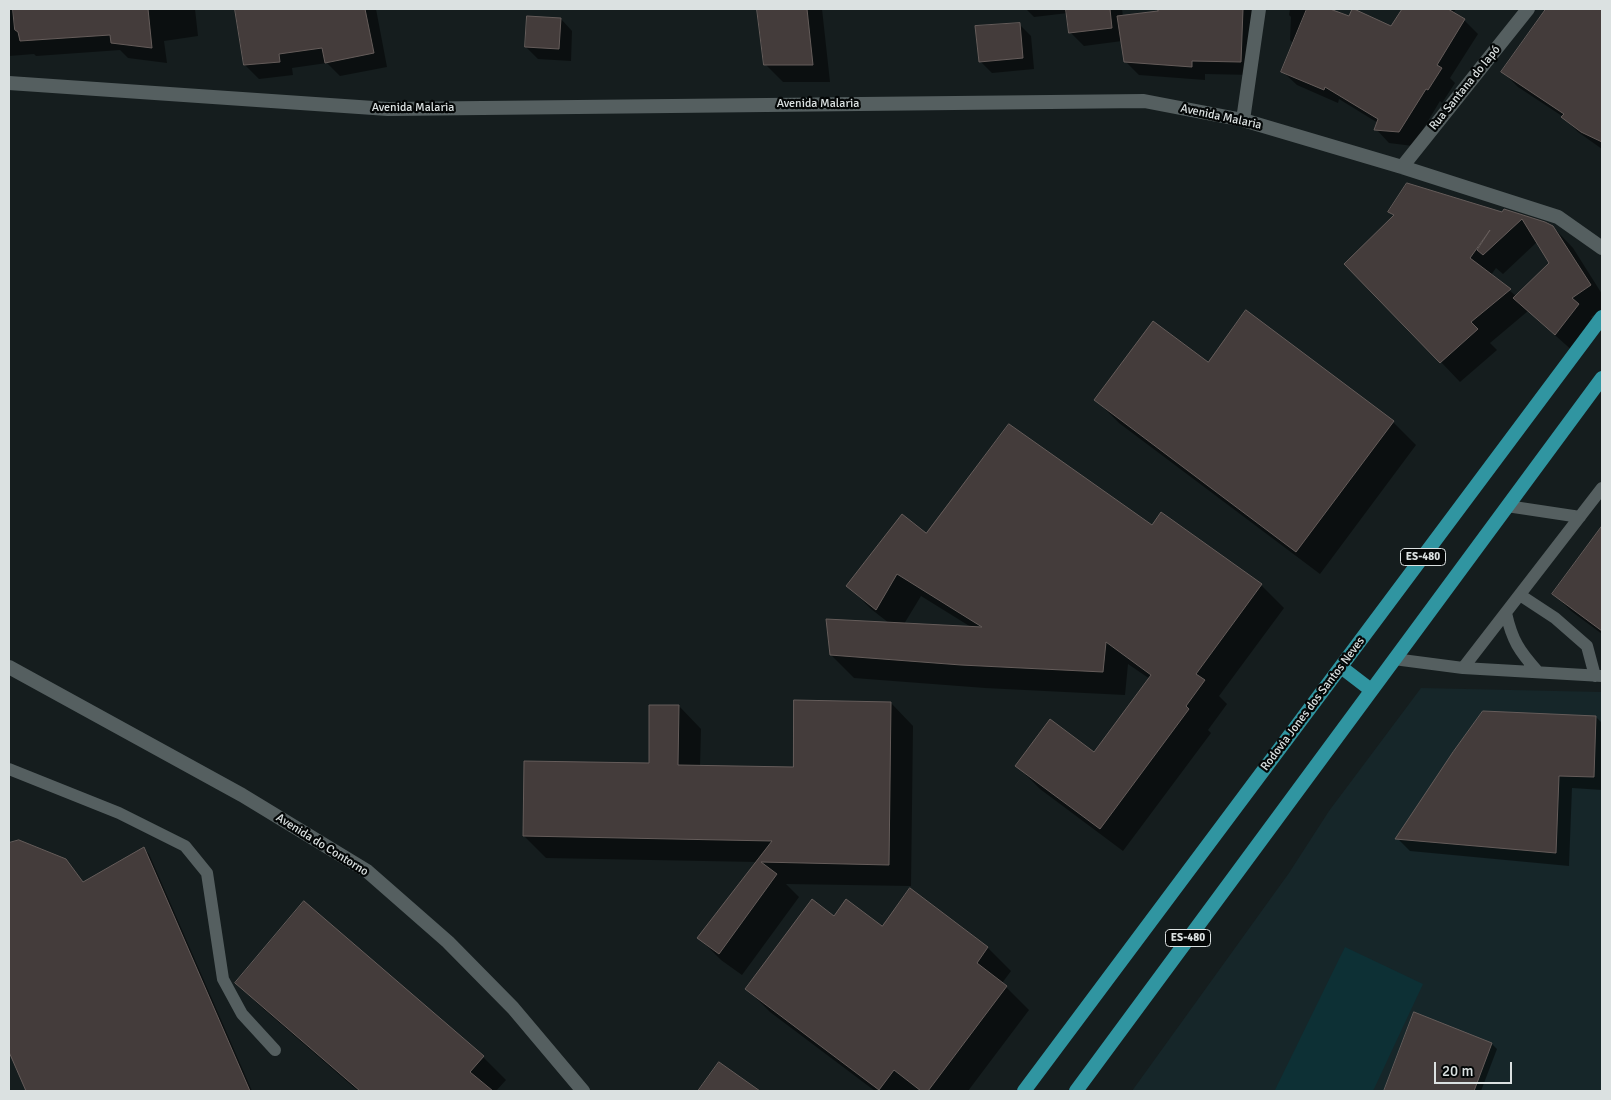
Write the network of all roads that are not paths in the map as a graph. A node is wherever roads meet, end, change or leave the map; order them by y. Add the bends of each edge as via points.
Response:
1 (1259, 9) edge
2 (1528, 9) edge
3 (9, 83) edge
4 (1243, 120) junction
5 (1402, 167) junction
6 (1602, 248) edge
7 (1602, 317) edge
8 (1602, 378) edge
9 (1602, 488) edge
10 (1507, 506) junction
11 (1580, 517) junction
12 (1520, 595) junction
13 (1506, 613) junction
14 (1394, 659) junction
15 (9, 667) edge
16 (1341, 667) junction
17 (1463, 668) junction
18 (1538, 672) junction
19 (1599, 676) edge
20 (1371, 690) junction
21 (9, 770) edge
22 (275, 1050) dead end
23 (583, 1091) edge
24 (1024, 1091) edge
25 (1076, 1091) edge

1 - 4 street
2 - 5 street, Rua Santana do Iapó
3 - 4 street, Avenida Malaria via 388,109 1144,101
4 - 5 street, Avenida Malaria
5 - 6 street, Avenida Malaria via 1558,217
7 - 16 main road, Rodovia Jones dos Santos Neves / ES-480
8 - 10 main road, ES-480
9 - 11 lane
10 - 11 lane
10 - 14 main road, ES-480
11 - 12 lane
12 - 13 lane
12 - 19 lane via 1555,618 1587,646
13 - 17 lane
13 - 18 lane via 1520,653
14 - 17 lane
14 - 20 main road, ES-480
15 - 23 street, Avenida do Contorno via 242,795 367,871 448,942 513,1008
16 - 20 main road
16 - 24 main road, Rodovia Jones dos Santos Neves / ES-480
17 - 18 lane
18 - 19 lane
20 - 25 main road, ES-480
21 - 22 lane via 119,813 185,846 207,873 223,979 242,1014

